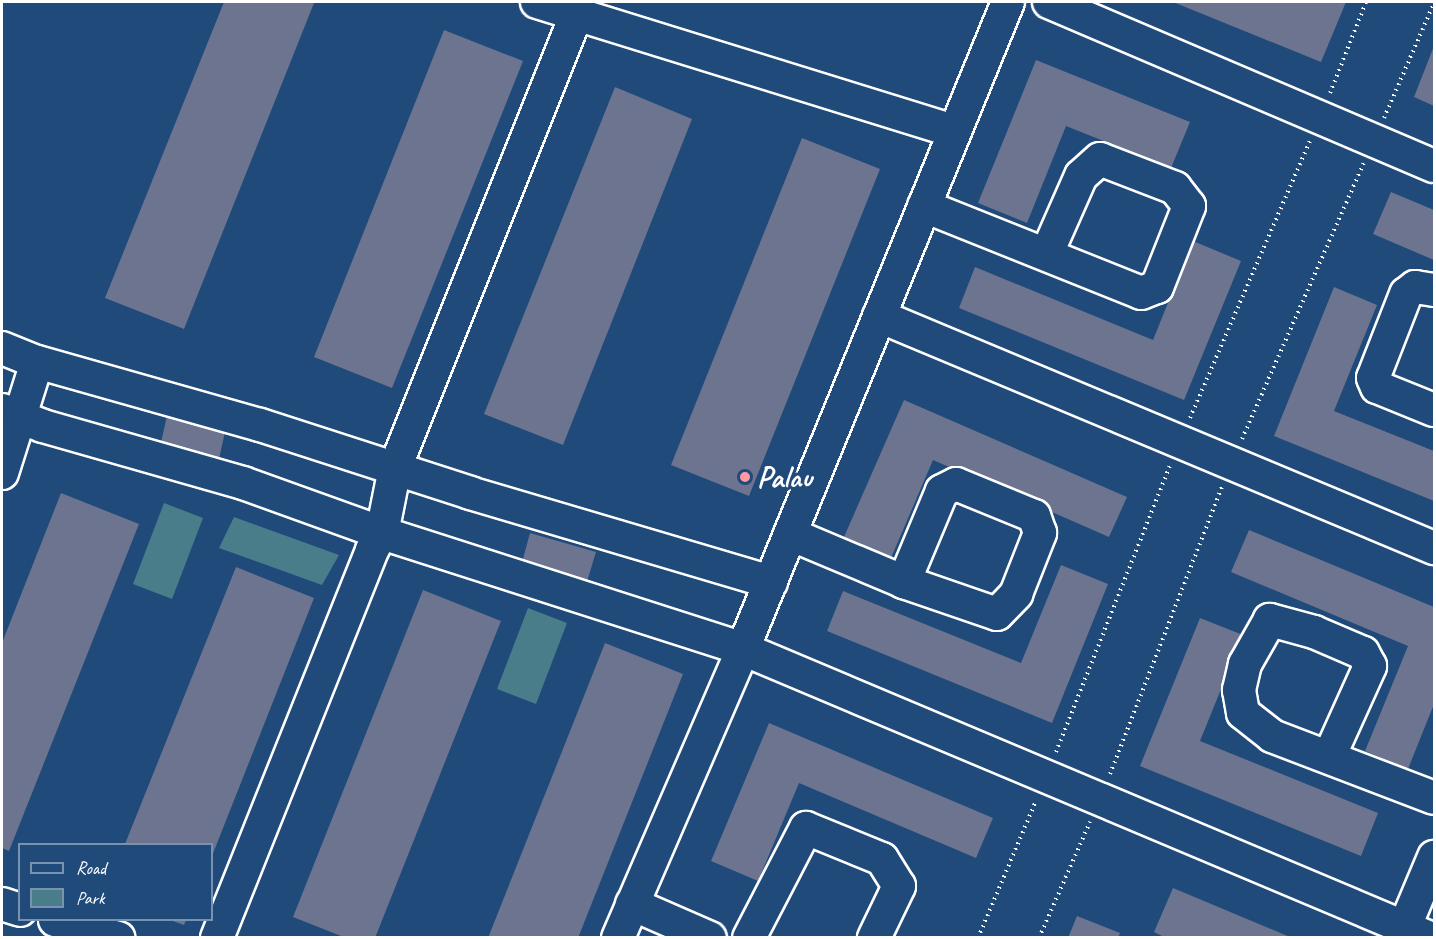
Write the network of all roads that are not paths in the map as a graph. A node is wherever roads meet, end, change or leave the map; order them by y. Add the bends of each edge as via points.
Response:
1 (537, 2) edge
2 (1008, 2) edge
3 (1049, 2) edge
4 (577, 14) junction
5 (955, 131) junction
6 (1434, 166) edge
7 (924, 206) junction
8 (1047, 253) junction
9 (1434, 290) edge
10 (879, 316) junction
11 (2, 348) edge
12 (37, 362) junction
13 (1434, 410) edge
14 (11, 414) edge
15 (395, 468) junction
16 (2, 473) edge
17 (382, 533) junction
18 (790, 534) junction
19 (1434, 548) edge
20 (771, 582) junction
21 (904, 582) junction
22 (743, 649) junction
23 (1329, 758) junction
24 (1434, 798) edge
25 (1434, 857) edge
26 (2, 904) edge
27 (632, 904) junction
28 (18, 909) edge
29 (58, 921) edge
30 (1412, 934) edge
31 (118, 938) edge
32 (217, 938) edge
33 (618, 938) edge
34 (710, 938) edge
35 (749, 938) edge
36 (874, 938) edge

1 - 4 street
2 - 5 street
3 - 6 street
4 - 5 street
4 - 15 street
5 - 7 street
7 - 8 street
7 - 10 street
8 - 8 street via 1141,293 1157,287 1190,206 1175,188 1100,159 1081,176
9 - 13 street via 1415,287 1406,294 1373,378 1377,387
10 - 18 street
10 - 19 street
11 - 12 street
12 - 14 street
12 - 15 street
14 - 16 street
14 - 17 street via 243,483
15 - 17 street
15 - 20 street
17 - 22 street
17 - 32 street
18 - 20 street
18 - 21 street
20 - 22 street
21 - 21 street via 997,614 1016,594 1041,533 1035,516 956,484 942,491
22 - 27 street
22 - 30 street
23 - 23 street via 1272,736 1243,713 1239,690 1245,664 1270,620 1314,632 1363,653 1370,666
23 - 24 street
25 - 30 street
26 - 28 street
27 - 33 street
27 - 34 street
29 - 31 street
35 - 36 street via 806,828 882,860 899,886

